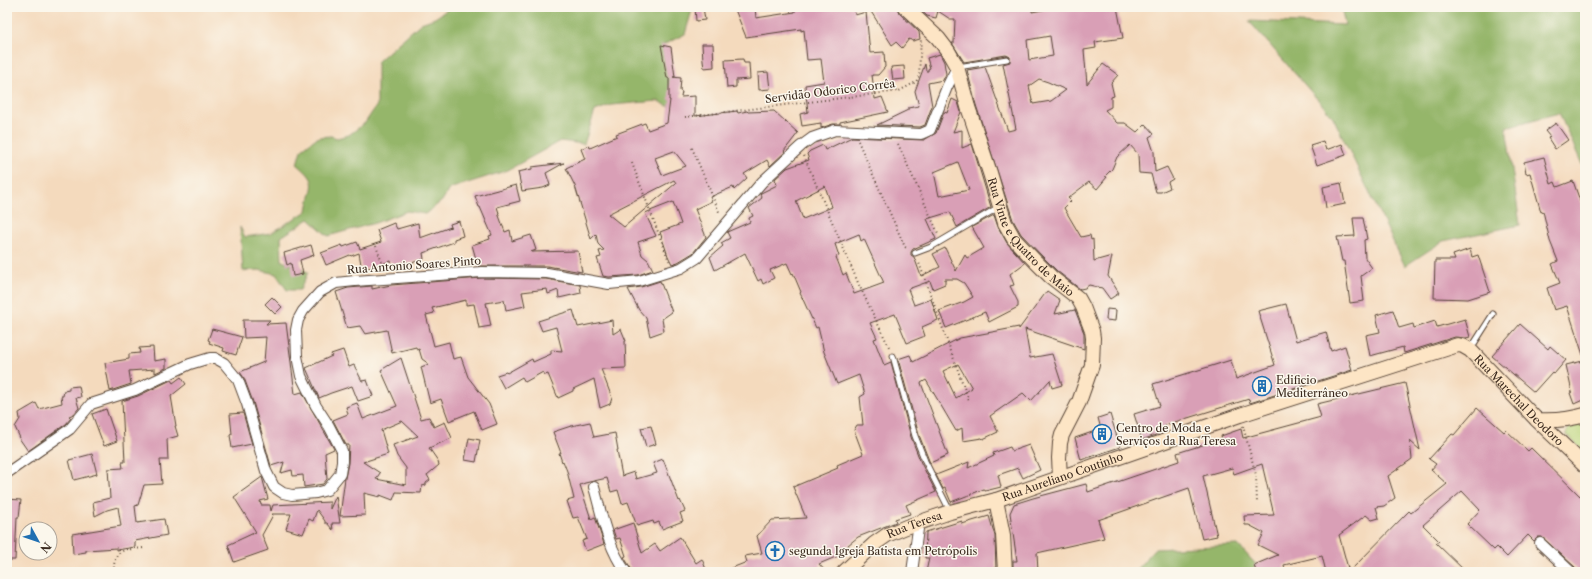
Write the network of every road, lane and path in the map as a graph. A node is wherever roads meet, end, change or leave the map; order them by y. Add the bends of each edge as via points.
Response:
1 (905, 7) edge
2 (921, 23) junction
3 (1007, 59) dead end
4 (956, 68) junction
5 (685, 117) dead end
6 (853, 131) junction
7 (893, 133) junction
8 (692, 148) dead end
9 (808, 152) dead end
10 (632, 163) dead end
11 (1000, 207) junction
12 (720, 214) dead end
13 (942, 242) junction
14 (376, 246) dead end
15 (915, 253) junction
16 (673, 270) junction
17 (388, 278) junction
18 (1493, 314) dead end
19 (1470, 350) junction
20 (893, 356) joint
21 (969, 401) dead end
22 (1240, 415) junction
23 (1585, 415) edge
24 (1537, 420) junction
25 (1566, 420) junction
26 (1560, 442) junction
27 (1585, 466) edge
28 (7, 473) edge
29 (1060, 478) junction
30 (594, 487) dead end
31 (996, 500) junction
32 (1257, 503) dead end
33 (950, 512) junction
34 (919, 522) junction
35 (1540, 544) dead end
36 (144, 548) dead end
37 (114, 572) edge
38 (626, 572) edge
39 (844, 572) edge
40 (912, 572) edge
41 (1005, 572) edge
42 (1571, 572) edge

1 - 2 main road, Rua Vinte e Quatro de Maio
2 - 4 main road, Rua Vinte e Quatro de Maio via 938,38
2 - 5 path, Servidão Odorico Corrêa via 919,76 916,82 899,92
3 - 4 lane
4 - 7 street, Rua Antonio Soares Pinto via 930,130 921,134
4 - 11 main road, Rua Vinte e Quatro de Maio
6 - 7 street, Rua Antonio Soares Pinto
6 - 15 path via 905,248
6 - 16 street, Rua Antonio Soares Pinto via 828,132 812,138 801,146 762,182 702,254 681,268
7 - 13 path
8 - 12 path
9 - 20 path via 804,156 807,164 859,285
10 - 16 path
11 - 13 lane
11 - 29 main road, Rua Vinte e Quatro de Maio via 1014,239 1051,277 1078,298 1093,338 1092,365 1088,378 1060,442
13 - 15 lane
14 - 17 path
15 - 21 path
16 - 17 street, Rua Antonio Soares Pinto via 624,284 609,284 547,272 482,272
17 - 28 street, Rua Antonio Soares Pinto via 336,283 320,292 303,310 298,320 296,342 301,376 342,451 340,474 327,490 292,495 274,487 266,471 238,380 224,363 215,358 190,364 135,390 91,404 70,429
18 - 19 lane
19 - 22 main road, Rua Aureliano Coutinho via 1463,346 1452,346
19 - 24 main road, Rua Marechal Deodoro
20 - 33 lane via 915,436
22 - 29 main road, Rua Aureliano Coutinho
22 - 32 path via 1253,464
23 - 25 main road
24 - 25 main road
24 - 26 main road, Rua Marechal Deodoro
25 - 26 main road via 1560,430
26 - 27 main road, Rua Marechal Deodoro
29 - 31 main road, Rua Aureliano Coutinho
30 - 38 street via 612,548
31 - 33 main road, Rua Teresa
31 - 41 main road via 1003,535
33 - 34 main road, Rua Teresa
34 - 39 main road, Rua Teresa via 887,535
34 - 40 street
35 - 42 street
36 - 37 path via 122,550 114,562

